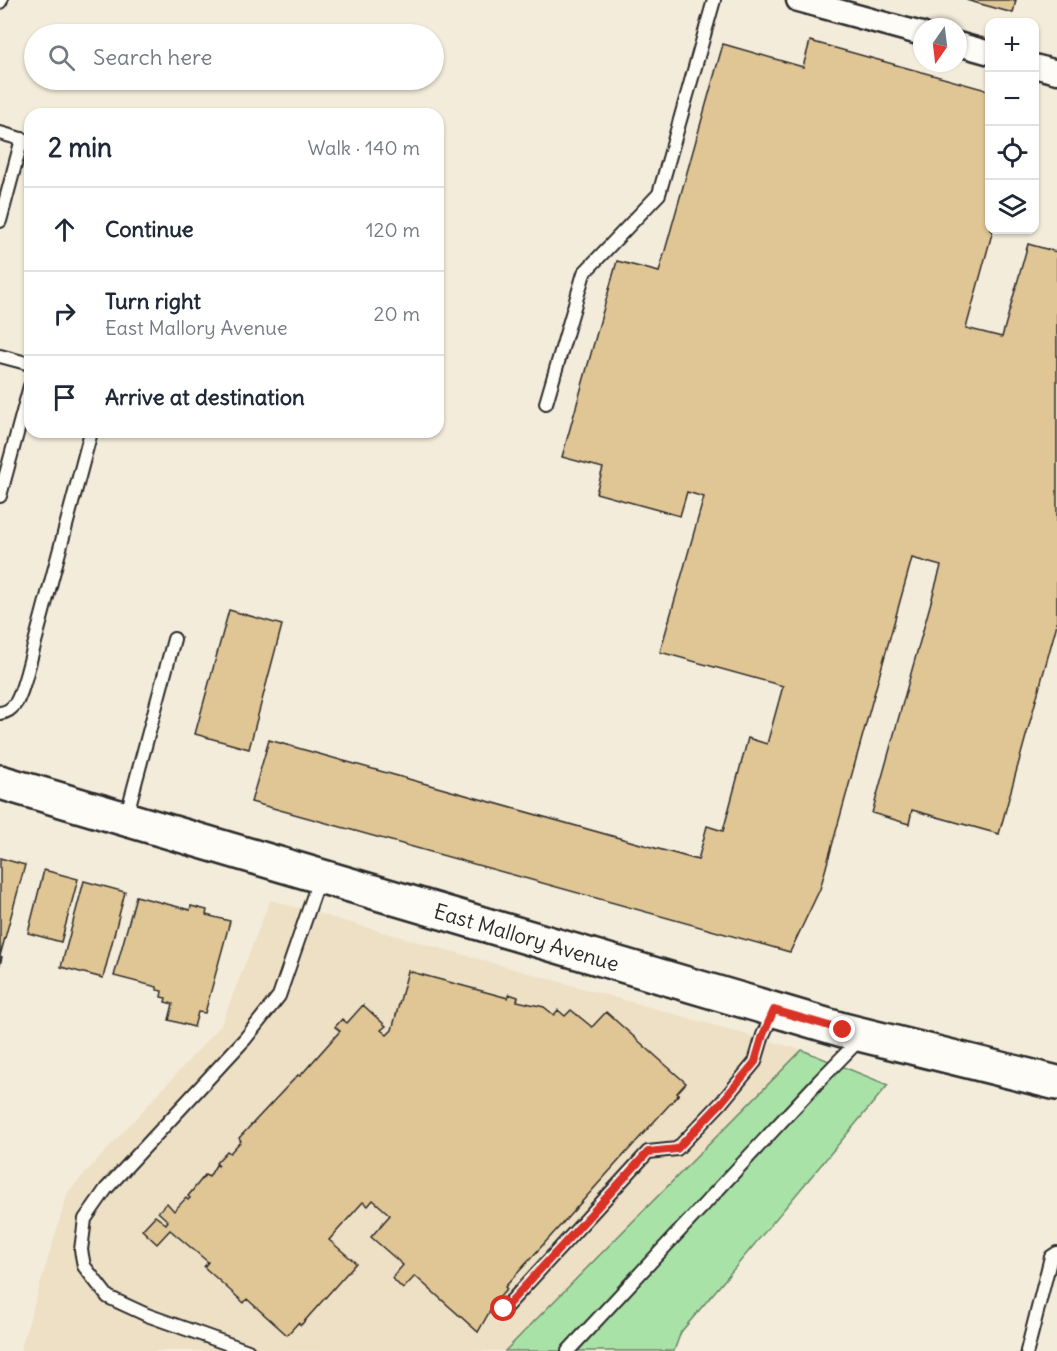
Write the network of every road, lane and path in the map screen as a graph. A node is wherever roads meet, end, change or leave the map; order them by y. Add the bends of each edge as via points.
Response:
1 (714, 0) edge
2 (798, 0) edge
3 (913, 32) edge
4 (967, 47) edge
5 (985, 52) edge
6 (1039, 67) edge
7 (1057, 72) edge
8 (0, 133) edge
9 (24, 140) edge
10 (24, 147) edge
11 (0, 221) edge
12 (0, 356) edge
13 (24, 362) edge
14 (546, 403) dead end
15 (24, 408) edge
16 (89, 438) edge
17 (0, 496) edge
18 (174, 639) dead end
19 (0, 713) edge
20 (0, 782) edge
21 (126, 819) junction
22 (321, 876) junction
23 (774, 1010) junction
24 (864, 1035) junction
25 (1057, 1083) edge
26 (1057, 1253) edge
27 (504, 1309) dead end
28 (248, 1351) edge
29 (568, 1351) edge
30 (1027, 1351) edge

1 - 14 lane via 659,194 584,273
2 - 3 street
4 - 5 street
6 - 7 street
8 - 9 lane
10 - 11 lane
12 - 13 lane
15 - 17 lane
16 - 19 lane via 26,676 17,703
18 - 21 lane
20 - 21 main road, East Mallory Avenue
21 - 22 main road, East Mallory Avenue
22 - 23 main road, East Mallory Avenue
22 - 28 lane via 279,996 245,1039 106,1190 85,1219 81,1250 84,1266 108,1297
23 - 24 main road, East Mallory Avenue
23 - 27 lane via 755,1062 721,1103 677,1149 648,1152
24 - 25 main road, East Mallory Avenue
24 - 29 lane
26 - 30 lane via 1051,1257

